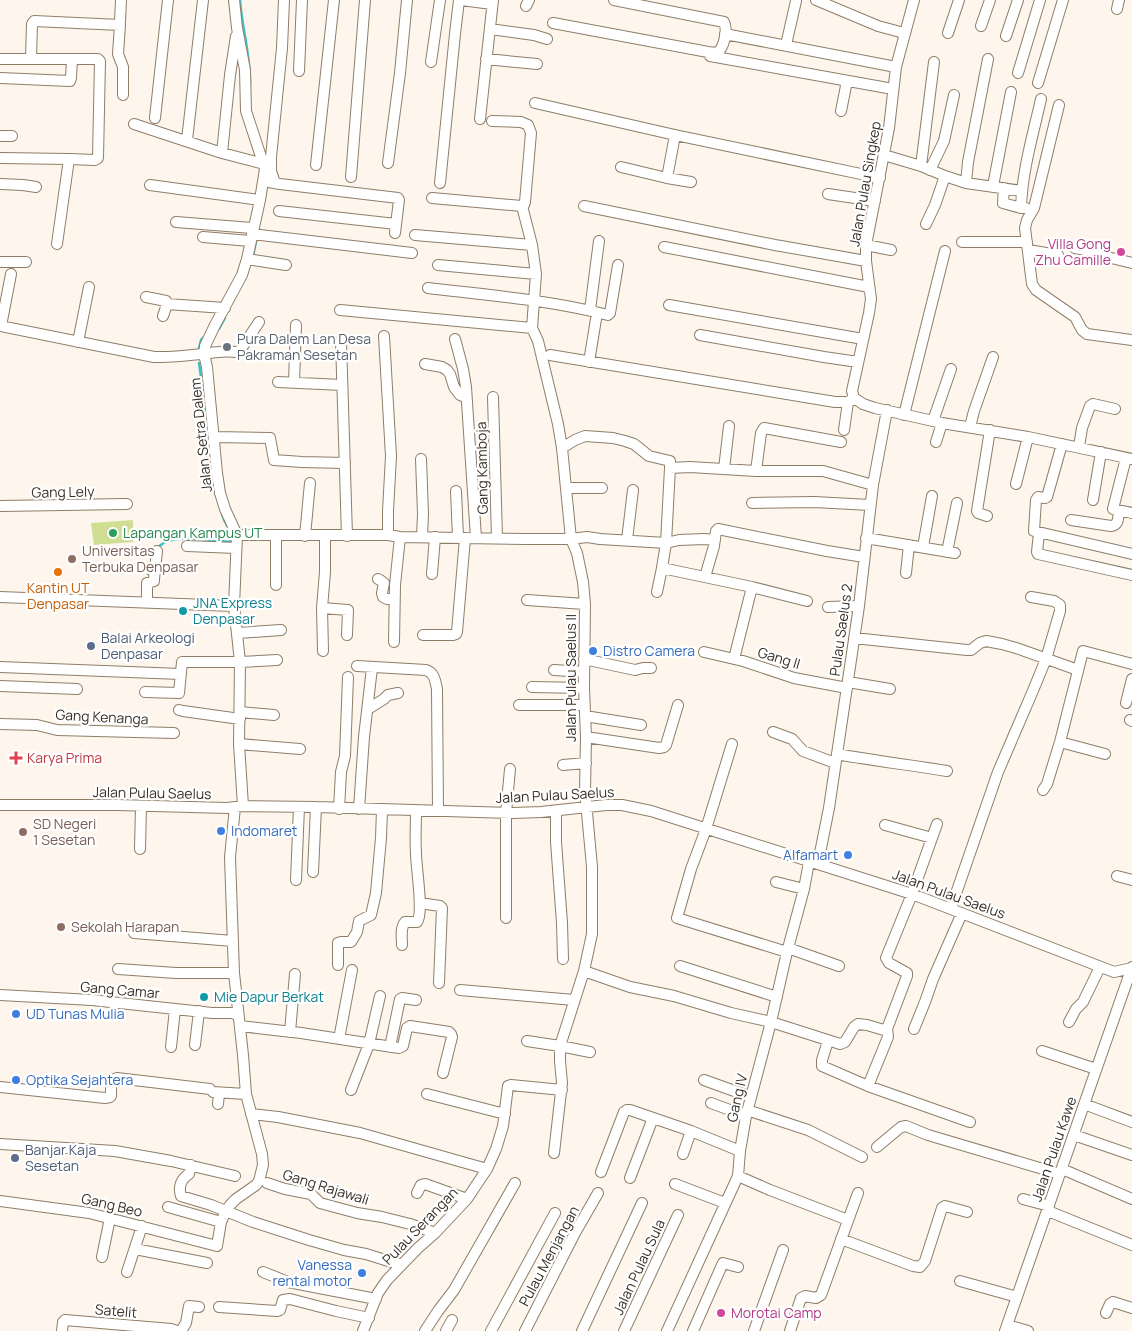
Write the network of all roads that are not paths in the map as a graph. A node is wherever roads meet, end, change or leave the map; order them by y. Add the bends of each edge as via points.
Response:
1 (120, 0) edge
2 (168, 0) edge
3 (203, 0) edge
4 (234, 0) edge
5 (284, 0) edge
6 (302, 0) edge
7 (334, 0) edge
8 (366, 0) edge
9 (407, 0) edge
10 (440, 0) edge
11 (460, 0) edge
12 (614, 0) edge
13 (816, 0) edge
14 (914, 0) edge
15 (959, 0) edge
16 (990, 0) edge
17 (1018, 0) edge
18 (1040, 0) edge
19 (1063, 0) edge
20 (472, 1) edge
21 (796, 1) dead end
22 (492, 2) edge
23 (120, 22) dead end
24 (553, 23) dead end
25 (981, 26) dead end
26 (237, 28) junction
27 (490, 29) junction
28 (904, 33) junction
29 (948, 33) dead end
30 (725, 34) junction
31 (1006, 36) dead end
32 (547, 39) dead end
33 (786, 46) junction
34 (689, 52) dead end
35 (0, 59) edge
36 (32, 59) junction
37 (72, 59) junction
38 (486, 59) junction
39 (988, 59) dead end
40 (431, 62) dead end
41 (934, 62) dead end
42 (537, 64) dead end
43 (896, 67) junction
44 (299, 71) dead end
45 (1018, 73) dead end
46 (0, 78) edge
47 (847, 81) junction
48 (1038, 84) dead end
49 (893, 89) junction
50 (1010, 92) dead end
51 (123, 95) dead end
52 (954, 95) dead end
53 (1041, 99) dead end
54 (535, 103) dead end
55 (1059, 105) dead end
56 (841, 111) dead end
57 (155, 118) dead end
58 (480, 119) dead end
59 (492, 121) dead end
60 (134, 124) dead end
61 (675, 135) junction
62 (0, 136) edge
63 (12, 136) dead end
64 (187, 140) junction
65 (222, 153) junction
66 (884, 155) junction
67 (0, 158) edge
68 (69, 159) junction
69 (388, 163) dead end
70 (264, 164) junction
71 (316, 165) dead end
72 (621, 167) dead end
73 (926, 168) junction
74 (945, 176) junction
75 (351, 177) dead end
76 (667, 178) junction
77 (880, 178) junction
78 (268, 182) junction
79 (690, 182) dead end
80 (440, 183) dead end
81 (966, 183) junction
82 (0, 184) edge
83 (150, 185) dead end
84 (993, 186) junction
85 (36, 187) dead end
86 (1004, 188) junction
87 (1022, 191) junction
88 (828, 194) dead end
89 (432, 198) dead end
90 (260, 200) junction
91 (874, 201) junction
92 (522, 206) junction
93 (584, 206) dead end
94 (1021, 208) junction
95 (1034, 208) junction
96 (279, 211) dead end
97 (176, 222) dead end
98 (926, 224) dead end
99 (254, 235) junction
100 (415, 235) dead end
101 (203, 237) dead end
102 (599, 241) dead end
103 (962, 242) dead end
104 (57, 244) dead end
105 (532, 245) junction
106 (866, 245) junction
107 (1027, 246) junction
108 (664, 247) dead end
109 (1075, 248) dead end
110 (891, 250) dead end
111 (946, 251) dead end
112 (412, 253) dead end
113 (1058, 255) dead end
114 (250, 260) junction
115 (0, 262) edge
116 (26, 262) dead end
117 (866, 262) junction
118 (1132, 263) edge
119 (286, 265) dead end
120 (438, 265) dead end
121 (618, 265) dead end
122 (11, 274) dead end
123 (536, 274) junction
124 (869, 287) junction
125 (88, 288) dead end
126 (428, 288) dead end
127 (146, 297) dead end
128 (533, 301) junction
129 (167, 304) junction
130 (669, 304) dead end
131 (224, 308) junction
132 (340, 310) dead end
133 (593, 315) junction
134 (163, 316) dead end
135 (259, 322) dead end
136 (296, 325) dead end
137 (1, 326) edge
138 (532, 328) junction
139 (700, 335) dead end
140 (384, 336) dead end
141 (455, 339) dead end
142 (863, 339) junction
143 (1132, 340) edge
144 (341, 341) dead end
145 (78, 342) junction
146 (204, 354) junction
147 (550, 355) dead end
148 (993, 357) dead end
149 (589, 362) junction
150 (858, 362) junction
151 (425, 364) dead end
152 (951, 369) dead end
153 (278, 382) dead end
154 (294, 382) junction
155 (342, 385) junction
156 (466, 397) junction
157 (493, 398) dead end
158 (851, 400) junction
159 (1116, 409) dead end
160 (887, 410) junction
161 (904, 414) junction
162 (937, 422) junction
163 (729, 426) dead end
164 (970, 427) junction
165 (844, 430) dead end
166 (990, 430) junction
167 (214, 437) junction
168 (1028, 437) junction
169 (841, 442) dead end
170 (936, 442) dead end
171 (1062, 444) junction
172 (1079, 447) junction
173 (562, 448) junction
174 (1101, 452) junction
175 (1129, 458) edge
176 (421, 459) dead end
177 (345, 463) junction
178 (670, 468) junction
179 (724, 470) junction
180 (756, 471) junction
181 (310, 483) dead end
182 (1016, 484) dead end
183 (873, 485) junction
184 (566, 488) junction
185 (602, 488) dead end
186 (632, 490) dead end
187 (456, 491) dead end
188 (932, 496) dead end
189 (1093, 500) dead end
190 (752, 503) dead end
191 (958, 503) dead end
192 (127, 504) dead end
193 (870, 505) junction
194 (0, 506) edge
195 (1119, 511) junction
196 (1132, 513) edge
197 (988, 516) dead end
198 (1071, 520) dead end
199 (1039, 533) junction
200 (237, 535) junction
201 (276, 535) junction
202 (305, 536) junction
203 (324, 536) junction
204 (346, 536) junction
205 (388, 536) junction
206 (400, 537) junction
207 (422, 537) junction
208 (435, 537) junction
209 (462, 538) junction
210 (476, 538) junction
211 (497, 538) junction
212 (866, 538) junction
213 (571, 539) junction
214 (627, 540) junction
215 (714, 540) junction
216 (666, 543) junction
217 (910, 545) junction
218 (187, 546) dead end
219 (923, 547) junction
220 (236, 548) junction
221 (157, 551) dead end
222 (1132, 554) edge
223 (864, 557) junction
224 (662, 568) junction
225 (906, 573) dead end
226 (432, 574) dead end
227 (1132, 575) edge
228 (705, 577) junction
229 (378, 579) dead end
230 (276, 586) dead end
231 (752, 587) junction
232 (657, 592) dead end
233 (0, 597) edge
234 (1031, 597) dead end
235 (394, 599) junction
236 (527, 600) dead end
237 (807, 601) dead end
238 (147, 602) junction
239 (585, 604) junction
240 (234, 606) junction
241 (859, 606) junction
242 (828, 607) dead end
243 (322, 608) junction
244 (281, 630) dead end
245 (238, 633) junction
246 (423, 634) dead end
247 (347, 636) dead end
248 (854, 638) junction
249 (394, 642) dead end
250 (324, 651) dead end
251 (704, 652) dead end
252 (584, 659) junction
253 (734, 659) junction
254 (1046, 659) junction
255 (277, 660) dead end
256 (240, 662) junction
257 (1132, 664) edge
258 (358, 666) dead end
259 (0, 667) edge
260 (372, 668) junction
261 (651, 668) dead end
262 (554, 670) dead end
263 (1078, 670) junction
264 (584, 672) junction
265 (181, 674) junction
266 (348, 677) dead end
267 (1132, 679) edge
268 (847, 685) junction
269 (0, 686) edge
270 (532, 687) dead end
271 (584, 688) junction
272 (77, 689) dead end
273 (890, 689) dead end
274 (145, 692) dead end
275 (398, 693) dead end
276 (1126, 703) dead end
277 (519, 705) dead end
278 (678, 705) dead end
279 (368, 709) junction
280 (179, 710) dead end
281 (584, 710) junction
282 (274, 715) dead end
283 (240, 716) junction
284 (0, 724) edge
285 (641, 725) dead end
286 (773, 732) dead end
287 (174, 733) dead end
288 (586, 737) junction
289 (1060, 742) junction
290 (239, 744) junction
291 (732, 744) dead end
292 (300, 749) dead end
293 (1106, 754) dead end
294 (836, 758) junction
295 (586, 763) junction
296 (563, 765) dead end
297 (510, 769) dead end
298 (948, 772) dead end
299 (1043, 790) dead end
300 (0, 805) edge
301 (141, 806) junction
302 (239, 807) junction
303 (299, 807) junction
304 (316, 807) junction
305 (587, 807) junction
306 (339, 809) junction
307 (359, 809) junction
308 (382, 810) junction
309 (438, 810) junction
310 (416, 811) junction
311 (556, 811) junction
312 (506, 813) junction
313 (937, 824) dead end
314 (885, 825) dead end
315 (706, 829) junction
316 (932, 838) junction
317 (140, 850) dead end
318 (820, 853) junction
319 (811, 862) junction
320 (825, 867) junction
321 (313, 872) dead end
322 (1117, 876) dead end
323 (296, 880) dead end
324 (1132, 880) edge
325 (776, 882) dead end
326 (804, 889) junction
327 (912, 894) junction
328 (420, 903) junction
329 (951, 908) junction
330 (962, 913) junction
331 (506, 918) dead end
332 (134, 933) dead end
333 (233, 941) junction
334 (402, 945) dead end
335 (788, 950) junction
336 (563, 959) dead end
337 (338, 965) dead end
338 (680, 966) dead end
339 (839, 966) dead end
340 (1100, 967) junction
341 (118, 969) dead end
342 (352, 970) dead end
343 (584, 972) junction
344 (1114, 972) junction
345 (1131, 972) edge
346 (234, 973) junction
347 (295, 974) dead end
348 (438, 983) dead end
349 (1124, 986) junction
350 (460, 990) dead end
351 (0, 996) edge
352 (380, 996) dead end
353 (777, 997) junction
354 (416, 1000) dead end
355 (574, 1000) junction
356 (175, 1009) junction
357 (199, 1011) junction
358 (238, 1015) junction
359 (772, 1022) junction
360 (1069, 1022) dead end
361 (240, 1026) junction
362 (887, 1028) junction
363 (914, 1029) dead end
364 (290, 1032) junction
365 (339, 1039) junction
366 (527, 1041) dead end
367 (828, 1041) junction
368 (369, 1044) junction
369 (195, 1045) dead end
370 (560, 1046) junction
371 (171, 1047) dead end
372 (390, 1047) junction
373 (1042, 1050) dead end
374 (590, 1052) dead end
375 (1096, 1069) junction
376 (443, 1073) dead end
377 (704, 1080) dead end
378 (868, 1086) junction
379 (0, 1087) edge
380 (351, 1090) dead end
381 (562, 1090) junction
382 (214, 1091) junction
383 (246, 1094) junction
384 (427, 1094) dead end
385 (751, 1097) junction
386 (710, 1103) dead end
387 (218, 1104) dead end
388 (1084, 1104) junction
389 (746, 1113) junction
390 (252, 1114) junction
391 (505, 1114) junction
392 (653, 1118) junction
393 (970, 1122) dead end
394 (1132, 1122) edge
395 (691, 1131) junction
396 (1074, 1135) junction
397 (0, 1144) edge
398 (877, 1147) dead end
399 (740, 1151) junction
400 (554, 1153) dead end
401 (683, 1154) dead end
402 (1132, 1155) edge
403 (862, 1157) dead end
404 (191, 1166) junction
405 (488, 1169) junction
406 (1061, 1171) junction
407 (601, 1172) dead end
408 (235, 1176) dead end
409 (738, 1176) junction
410 (630, 1178) dead end
411 (267, 1183) dead end
412 (515, 1184) dead end
413 (675, 1184) dead end
414 (417, 1193) dead end
415 (598, 1193) dead end
416 (858, 1193) dead end
417 (467, 1199) junction
418 (1023, 1199) dead end
419 (1132, 1199) edge
420 (0, 1200) edge
421 (642, 1203) dead end
422 (725, 1204) junction
423 (168, 1207) dead end
424 (1048, 1208) junction
425 (226, 1211) junction
426 (967, 1212) dead end
427 (555, 1213) dead end
428 (678, 1215) dead end
429 (110, 1218) junction
430 (848, 1220) junction
431 (222, 1222) junction
432 (142, 1226) junction
433 (436, 1233) junction
434 (841, 1239) junction
435 (1132, 1245) edge
436 (135, 1249) junction
437 (782, 1250) dead end
438 (102, 1257) dead end
439 (207, 1263) dead end
440 (401, 1265) junction
441 (738, 1267) dead end
442 (127, 1272) dead end
443 (263, 1272) dead end
444 (960, 1281) dead end
445 (1017, 1297) junction
446 (376, 1299) junction
447 (199, 1307) dead end
448 (219, 1307) dead end
449 (1132, 1308) edge
450 (1106, 1314) dead end
451 (369, 1318) junction
452 (452, 1320) dead end
453 (1006, 1328) edge
454 (62, 1331) edge
455 (177, 1331) edge
456 (181, 1331) edge
457 (363, 1331) edge
458 (425, 1331) edge
459 (446, 1331) edge
460 (491, 1331) edge
461 (526, 1331) edge
462 (582, 1331) edge
463 (624, 1331) edge
464 (667, 1331) edge
465 (693, 1331) edge
466 (754, 1331) edge
467 (790, 1331) edge
468 (1028, 1331) edge

1 - 23 street
2 - 57 street
3 - 64 street
4 - 26 street
5 - 78 street
6 - 44 street
7 - 71 street
8 - 75 street
9 - 69 street
10 - 40 street
11 - 20 street
11 - 80 street
12 - 30 street via 722,22 726,24
13 - 28 street via 878,26
14 - 28 street, Jalan Pulau Singkep
15 - 29 street
16 - 25 street
17 - 31 street
18 - 45 street
19 - 48 street
20 - 22 street
21 - 33 street
22 - 27 street
24 - 30 street via 717,53 721,50
26 - 65 street
26 - 70 street via 245,70 246,111
27 - 32 street
27 - 38 street
28 - 43 street, Jalan Pulau Singkep
30 - 33 street
33 - 43 street
34 - 47 street
35 - 36 street
36 - 37 street
36 - 51 street via 34,21 120,25 118,49 123,67
37 - 46 street via 70,81
37 - 68 street via 98,59 100,62 98,156 95,160
38 - 42 street
38 - 58 street
39 - 81 street
41 - 73 street
43 - 49 street, Jalan Pulau Singkep
47 - 49 street
47 - 56 street
49 - 66 street, Jalan Pulau Singkep
50 - 84 street
52 - 73 street via 944,141
53 - 87 street
54 - 61 street
55 - 95 street
59 - 92 street via 521,122 528,125 531,133
60 - 64 street
61 - 76 street
61 - 77 street
62 - 63 street
64 - 65 street
65 - 70 street
66 - 73 street
66 - 77 street, Jalan Pulau Singkep
67 - 68 street
68 - 104 street
70 - 78 street
72 - 76 street
73 - 74 street
74 - 81 street
74 - 98 street
76 - 79 street
77 - 91 street, Jalan Pulau Singkep
78 - 90 street
78 - 96 street via 399,200 395,229
81 - 84 street
82 - 85 street
83 - 90 street
84 - 86 street
86 - 87 street
86 - 94 street via 1003,203
87 - 94 street
88 - 91 street
89 - 92 street
90 - 99 street
91 - 106 street, Jalan Pulau Singkep
92 - 105 street, Jalan Pulau Saelus II
93 - 117 street
94 - 95 street
95 - 107 street via 1026,223
97 - 99 street
99 - 101 street
99 - 112 street
99 - 114 street
100 - 105 street
102 - 133 street
103 - 107 street
105 - 123 street, Jalan Pulau Saelus II
106 - 110 street
106 - 117 street, Jalan Pulau Singkep
107 - 113 street
107 - 143 street via 1034,288 1075,318 1087,334
108 - 124 street
109 - 118 street
111 - 161 street
114 - 119 street
114 - 131 street
115 - 116 street
117 - 124 street, Jalan Pulau Singkep
120 - 123 street
121 - 133 street via 610,314
122 - 137 street
123 - 128 street, Jalan Pulau Saelus II
124 - 142 street, Jalan Pulau Singkep via 871,299
125 - 145 street
126 - 128 street
127 - 129 street via 164,300
128 - 133 street
128 - 138 street, Jalan Pulau Saelus II
129 - 131 street
129 - 134 street
130 - 142 street
131 - 146 street
132 - 138 street
133 - 149 street
135 - 146 street via 239,352
136 - 154 street
137 - 145 street
138 - 173 street, Jalan Pulau Saelus II via 538,341
139 - 150 street
140 - 205 street via 391,456
141 - 156 street via 464,369
142 - 150 street, Jalan Pulau Singkep
144 - 155 street
145 - 146 street via 154,357
146 - 167 street, Jalan Setra Dalem
147 - 149 street
148 - 164 street
149 - 158 street via 826,401
150 - 158 street, Jalan Pulau Singkep
151 - 156 street via 447,370 454,387
152 - 162 street
153 - 154 street
154 - 155 street
155 - 177 street
156 - 210 street
157 - 211 street, Gang Kamboja
158 - 160 street
158 - 165 street, Jalan Pulau Singkep
159 - 172 street via 1090,406
160 - 161 street
160 - 183 street, Pulau Saelus 2
161 - 162 street
162 - 164 street
162 - 170 street
163 - 179 street
164 - 166 street
166 - 168 street
166 - 197 street via 977,511
167 - 177 street via 270,438 274,460
167 - 200 street, Jalan Setra Dalem via 220,493
168 - 171 street
168 - 182 street
169 - 180 street via 764,428
171 - 172 street
171 - 199 street via 1047,497 1036,500 1033,530
172 - 174 street
173 - 178 street via 585,436 625,440 649,456 669,460
173 - 184 street, Jalan Pulau Saelus II
174 - 175 street
174 - 189 street
175 - 195 street via 1113,508
176 - 207 street
177 - 204 street
178 - 179 street
178 - 216 street
179 - 180 street
180 - 183 street via 823,471
181 - 202 street
183 - 193 street, Pulau Saelus 2
184 - 185 street
184 - 213 street, Jalan Pulau Saelus II
186 - 214 street
187 - 209 street
188 - 219 street
190 - 193 street
191 - 219 street via 951,552
192 - 194 street, Gang Lely
193 - 212 street, Pulau Saelus 2
195 - 196 street
195 - 198 street via 1115,526
199 - 222 street
199 - 227 street via 1038,554
200 - 201 street
200 - 220 street, Jalan Setra Dalem
201 - 202 street
201 - 230 street
202 - 203 street
203 - 204 street
203 - 243 street
204 - 205 street
205 - 206 street
206 - 207 street
206 - 235 street
207 - 208 street
208 - 209 street
208 - 226 street
209 - 210 street
209 - 246 street via 457,632 453,636
210 - 211 street
211 - 213 street
212 - 217 street
212 - 223 street, Pulau Saelus 2
213 - 214 street
213 - 239 street, Jalan Pulau Saelus II via 584,582
214 - 216 street
215 - 216 street
215 - 223 street via 718,529
215 - 228 street
216 - 224 street
217 - 219 street
217 - 225 street
218 - 220 street
220 - 240 street, Jalan Setra Dalem
221 - 238 street via 154,579 147,584
223 - 241 street, Pulau Saelus 2
224 - 228 street
224 - 232 street
228 - 231 street
229 - 235 street via 384,583 383,597
231 - 237 street
231 - 253 street
233 - 238 street
234 - 254 street via 1060,605
235 - 249 street
236 - 239 street
238 - 240 street
239 - 252 street, Jalan Pulau Saelus II
240 - 245 street, Jalan Setra Dalem
241 - 242 street
241 - 248 street, Pulau Saelus 2
243 - 247 street via 348,610
243 - 250 street
244 - 245 street
245 - 256 street, Jalan Setra Dalem
248 - 254 street via 966,650 986,641
248 - 268 street, Pulau Saelus 2
251 - 253 street, Gang II
252 - 261 street via 635,670
252 - 264 street, Jalan Pulau Saelus II
253 - 268 street, Gang II via 794,678
254 - 263 street
254 - 329 street via 998,772
255 - 256 street
256 - 265 street via 182,662
256 - 283 street, Jalan Setra Dalem
257 - 263 street via 1083,651
258 - 260 street
259 - 265 street
260 - 279 street
260 - 309 street via 426,670 434,675 437,689
262 - 264 street
263 - 289 street
264 - 271 street, Jalan Pulau Saelus II
265 - 274 street via 179,693
266 - 306 street
267 - 276 street
268 - 273 street, Gang II
268 - 294 street, Pulau Saelus 2
269 - 272 street
270 - 271 street
271 - 281 street, Jalan Pulau Saelus II
275 - 279 street via 388,694
277 - 281 street
278 - 288 street via 664,747
279 - 307 street
280 - 283 street
281 - 285 street
281 - 288 street, Jalan Pulau Saelus II
282 - 283 street
283 - 290 street, Jalan Setra Dalem
284 - 287 street, Gang Kenanga via 37,725 57,730
286 - 294 street via 792,739 803,751
288 - 295 street, Jalan Pulau Saelus II
289 - 293 street
289 - 299 street
290 - 292 street
290 - 302 street, Jalan Setra Dalem
291 - 315 street
294 - 298 street via 923,766
294 - 318 street, Pulau Saelus 2
295 - 296 street
295 - 305 street, Jalan Pulau Saelus II
297 - 312 street
300 - 301 street, Jalan Pulau Saelus
301 - 302 street, Jalan Pulau Saelus
301 - 317 street
302 - 303 street, Jalan Pulau Saelus
302 - 333 street, Jalan Setra Dalem via 230,857
303 - 304 street, Jalan Pulau Saelus
303 - 323 street
304 - 306 street, Jalan Pulau Saelus
304 - 321 street
305 - 311 street, Jalan Pulau Saelus
305 - 315 street, Jalan Pulau Saelus via 622,805
305 - 343 street, Jalan Pulau Saelus II via 592,867 592,934
306 - 307 street, Jalan Pulau Saelus
307 - 308 street, Jalan Pulau Saelus
308 - 310 street, Jalan Pulau Saelus
308 - 337 street via 373,909 371,915 359,921 351,942 338,944
309 - 310 street, Jalan Pulau Saelus
309 - 312 street, Jalan Pulau Saelus
310 - 328 street
311 - 312 street, Jalan Pulau Saelus
311 - 336 street
312 - 331 street
313 - 316 street
314 - 316 street
315 - 319 street, Jalan Pulau Saelus
315 - 335 street via 677,918
316 - 327 street
318 - 319 street, Pulau Saelus 2
318 - 320 street, Pulau Saelus 2
319 - 320 street, Jalan Pulau Saelus
319 - 326 street, Gang IV
320 - 327 street, Jalan Pulau Saelus
322 - 324 street
325 - 326 street
326 - 335 street, Gang IV
327 - 329 street, Jalan Pulau Saelus
327 - 362 street via 886,958 907,973
328 - 334 street via 418,922 405,922 402,926
328 - 348 street via 442,908
329 - 330 street, Jalan Pulau Saelus
330 - 340 street, Jalan Pulau Saelus
330 - 363 street
332 - 333 street
333 - 346 street, Jalan Setra Dalem
335 - 339 street
335 - 353 street, Gang IV
338 - 353 street
340 - 344 street, Jalan Pulau Saelus
340 - 360 street
341 - 346 street
342 - 365 street
343 - 355 street, Jalan Pulau Saelus II
343 - 359 street via 630,987
344 - 345 street
344 - 349 street
345 - 349 street, Jalan Pulau Kawe
346 - 358 street, Jalan Setra Dalem
347 - 364 street
349 - 375 street, Jalan Pulau Kawe
350 - 355 street
351 - 356 street, Gang Camar via 92,1000
352 - 368 street
353 - 359 street, Gang IV
354 - 372 street via 400,999
355 - 370 street, Jalan Pulau Saelus II
356 - 357 street, Gang Camar
356 - 371 street
357 - 358 street, Gang Camar
357 - 369 street
358 - 361 street, Jalan Setra Dalem
359 - 367 street
359 - 385 street, Gang IV
361 - 364 street
361 - 383 street, Jalan Setra Dalem
362 - 367 street via 858,1024 843,1044
362 - 378 street via 888,1037
364 - 365 street
365 - 368 street
366 - 370 street
367 - 378 street via 822,1066
368 - 372 street
368 - 380 street
370 - 374 street
370 - 381 street, Jalan Pulau Saelus II
372 - 376 street via 403,1046 410,1026 449,1032 452,1037
373 - 375 street
375 - 388 street, Jalan Pulau Kawe
377 - 385 street
378 - 393 street
379 - 382 street via 105,1098 111,1096 111,1082 117,1078
381 - 391 street, Pulau Serangan via 508,1086
381 - 400 street, Jalan Pulau Saelus II
382 - 383 street
382 - 387 street
383 - 390 street, Jalan Setra Dalem
384 - 391 street
385 - 389 street, Gang IV
386 - 389 street
388 - 394 street
388 - 396 street, Jalan Pulau Kawe
389 - 399 street, Gang IV
389 - 403 street via 808,1130
390 - 405 street via 347,1130
390 - 425 street, Jalan Setra Dalem via 262,1154 259,1181
391 - 405 street, Pulau Serangan
392 - 395 street
392 - 407 street via 630,1110 624,1112
392 - 410 street
395 - 399 street
395 - 401 street
396 - 402 street
396 - 406 street, Jalan Pulau Kawe
397 - 404 street via 115,1151
398 - 406 street via 906,1126 928,1135
399 - 409 street, Gang IV
404 - 408 street
404 - 425 street via 181,1183 181,1196
405 - 417 street, Pulau Serangan
406 - 419 street
406 - 424 street, Jalan Pulau Kawe
409 - 422 street, Gang IV
409 - 430 street
411 - 433 street, Gang Rajawali via 311,1194 320,1203
412 - 458 street via 454,1290
413 - 422 street
414 - 417 street via 425,1184
415 - 461 street, Pulau Menjangan
416 - 430 street
417 - 433 street, Pulau Serangan
418 - 424 street
420 - 429 street, Gang Beo
421 - 462 street
422 - 464 street, Gang IV
423 - 431 street
424 - 435 street
424 - 445 street, Jalan Pulau Kawe
425 - 431 street
425 - 440 street via 309,1240
426 - 434 street via 942,1208 925,1261 920,1267
427 - 460 street
428 - 463 street, Jalan Pulau Sula
429 - 432 street, Gang Beo
429 - 438 street
430 - 434 street
431 - 432 street, Gang Beo via 216,1246
432 - 436 street
433 - 440 street, Pulau Serangan
434 - 467 street via 821,1295 816,1298 802,1296
436 - 439 street
436 - 442 street
437 - 466 street
440 - 446 street, Pulau Serangan via 386,1280
441 - 465 street via 723,1263
443 - 446 street via 288,1282
444 - 445 street
445 - 453 street, Jalan Pulau Kawe
446 - 451 street, Pulau Serangan
447 - 456 street via 189,1306
448 - 451 street via 277,1312 283,1300 290,1299
449 - 450 street via 1112,1302
451 - 457 street, Pulau Serangan
452 - 459 street
453 - 468 street
454 - 455 street, Satelit via 65,1320

